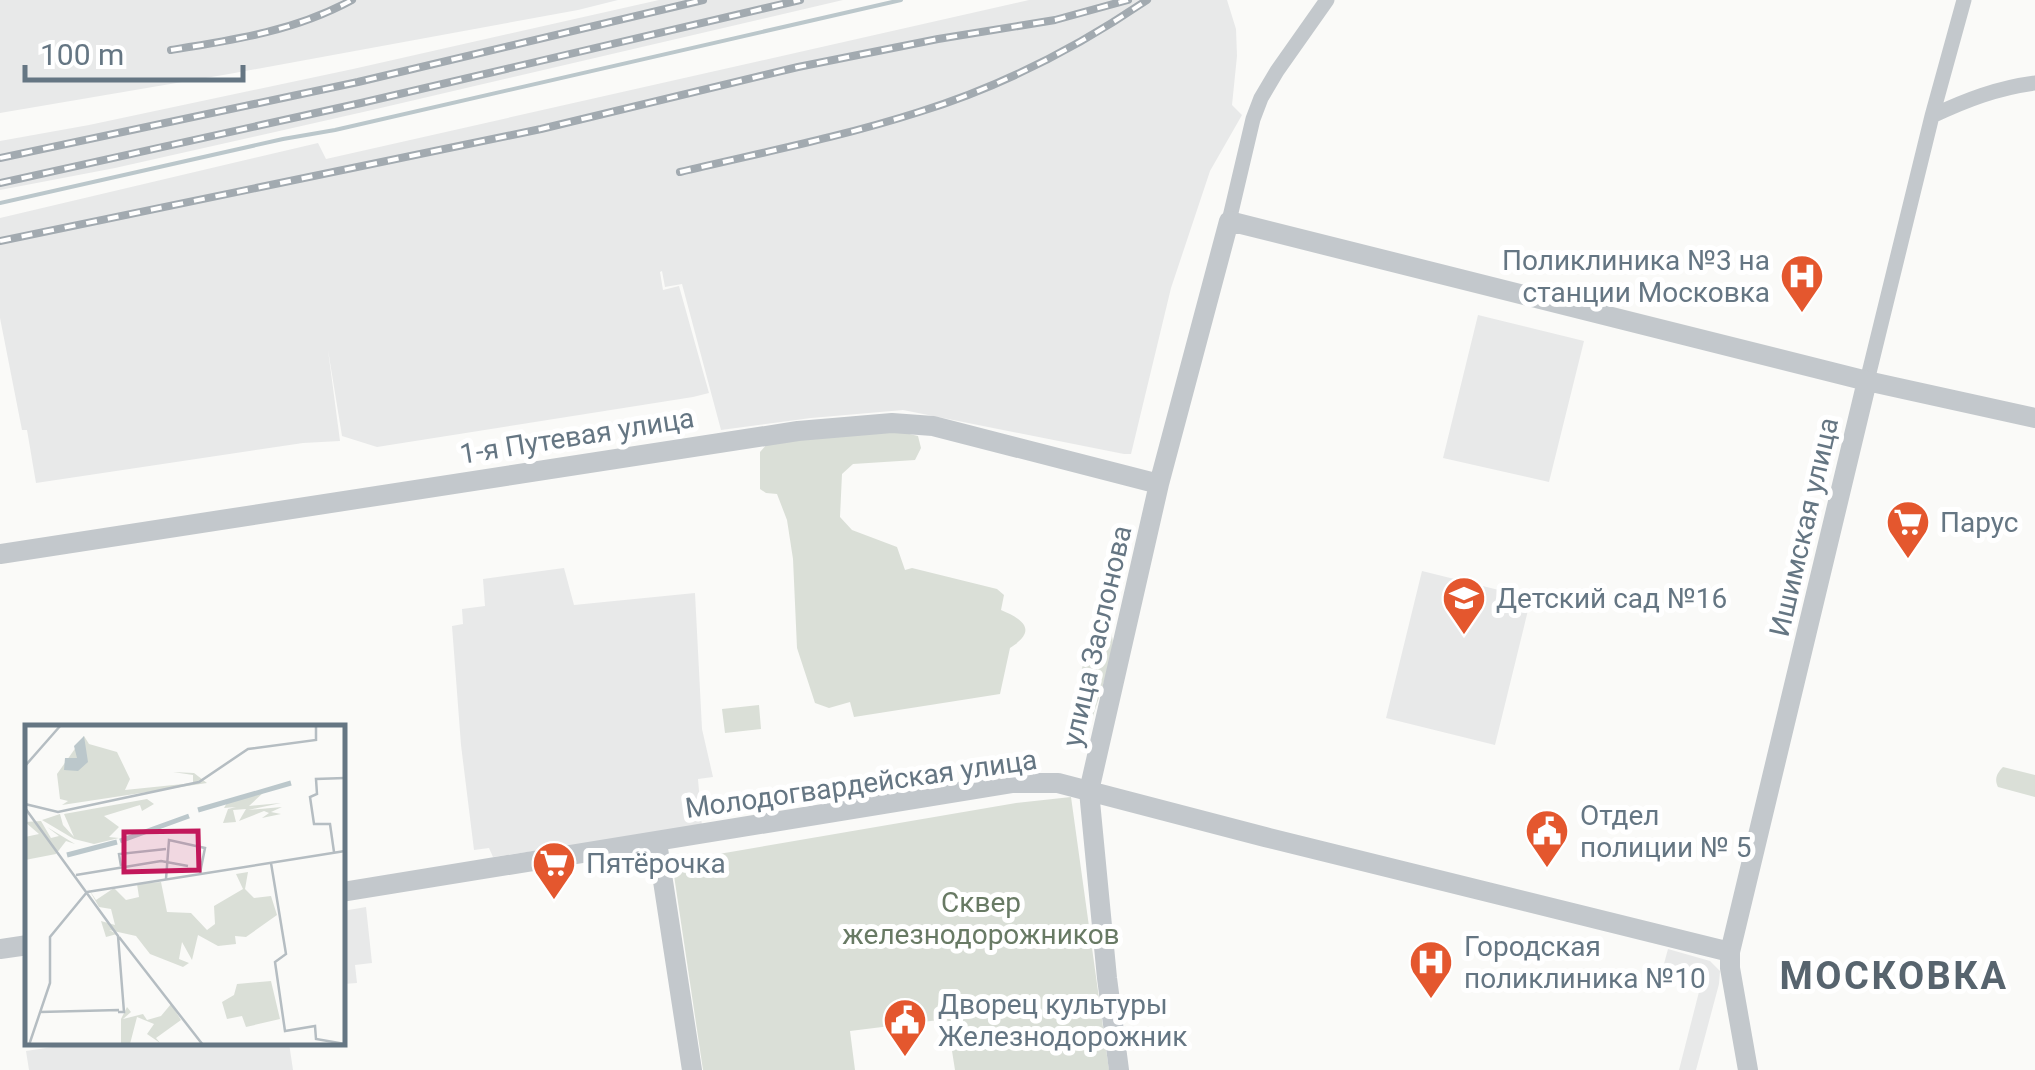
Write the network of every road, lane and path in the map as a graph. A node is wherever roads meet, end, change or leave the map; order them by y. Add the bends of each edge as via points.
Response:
1 (1327, 0) edge
2 (1964, 0) edge
3 (2035, 83) edge
4 (1932, 116) junction
5 (1229, 222) junction
6 (1867, 381) junction
7 (2035, 418) edge
8 (1158, 484) junction
9 (0, 554) edge
10 (1090, 791) junction
11 (657, 842) junction
12 (345, 892) edge
13 (25, 945) edge
14 (0, 949) edge
15 (1730, 952) junction
16 (692, 1070) edge
17 (1119, 1070) edge
18 (1748, 1070) edge

1 - 5 street via 1261,98
2 - 4 street, Ишимская улица
3 - 4 street via 2005,86
4 - 6 street, Ишимская улица
5 - 6 street
5 - 8 street, улица Заслонова
6 - 7 street
6 - 15 street, Ишимская улица
8 - 9 street, 1-я Путевая улица via 954,431 892,423 798,430
8 - 10 street, улица Заслонова
10 - 11 street, Молодогвардейская улица via 1058,783 1013,784
10 - 15 street, Молодогвардейская улица
10 - 17 street, улица Заслонова
11 - 12 street, Молодогвардейская улица
11 - 16 street
13 - 14 street
15 - 18 street, Ишимская улица

